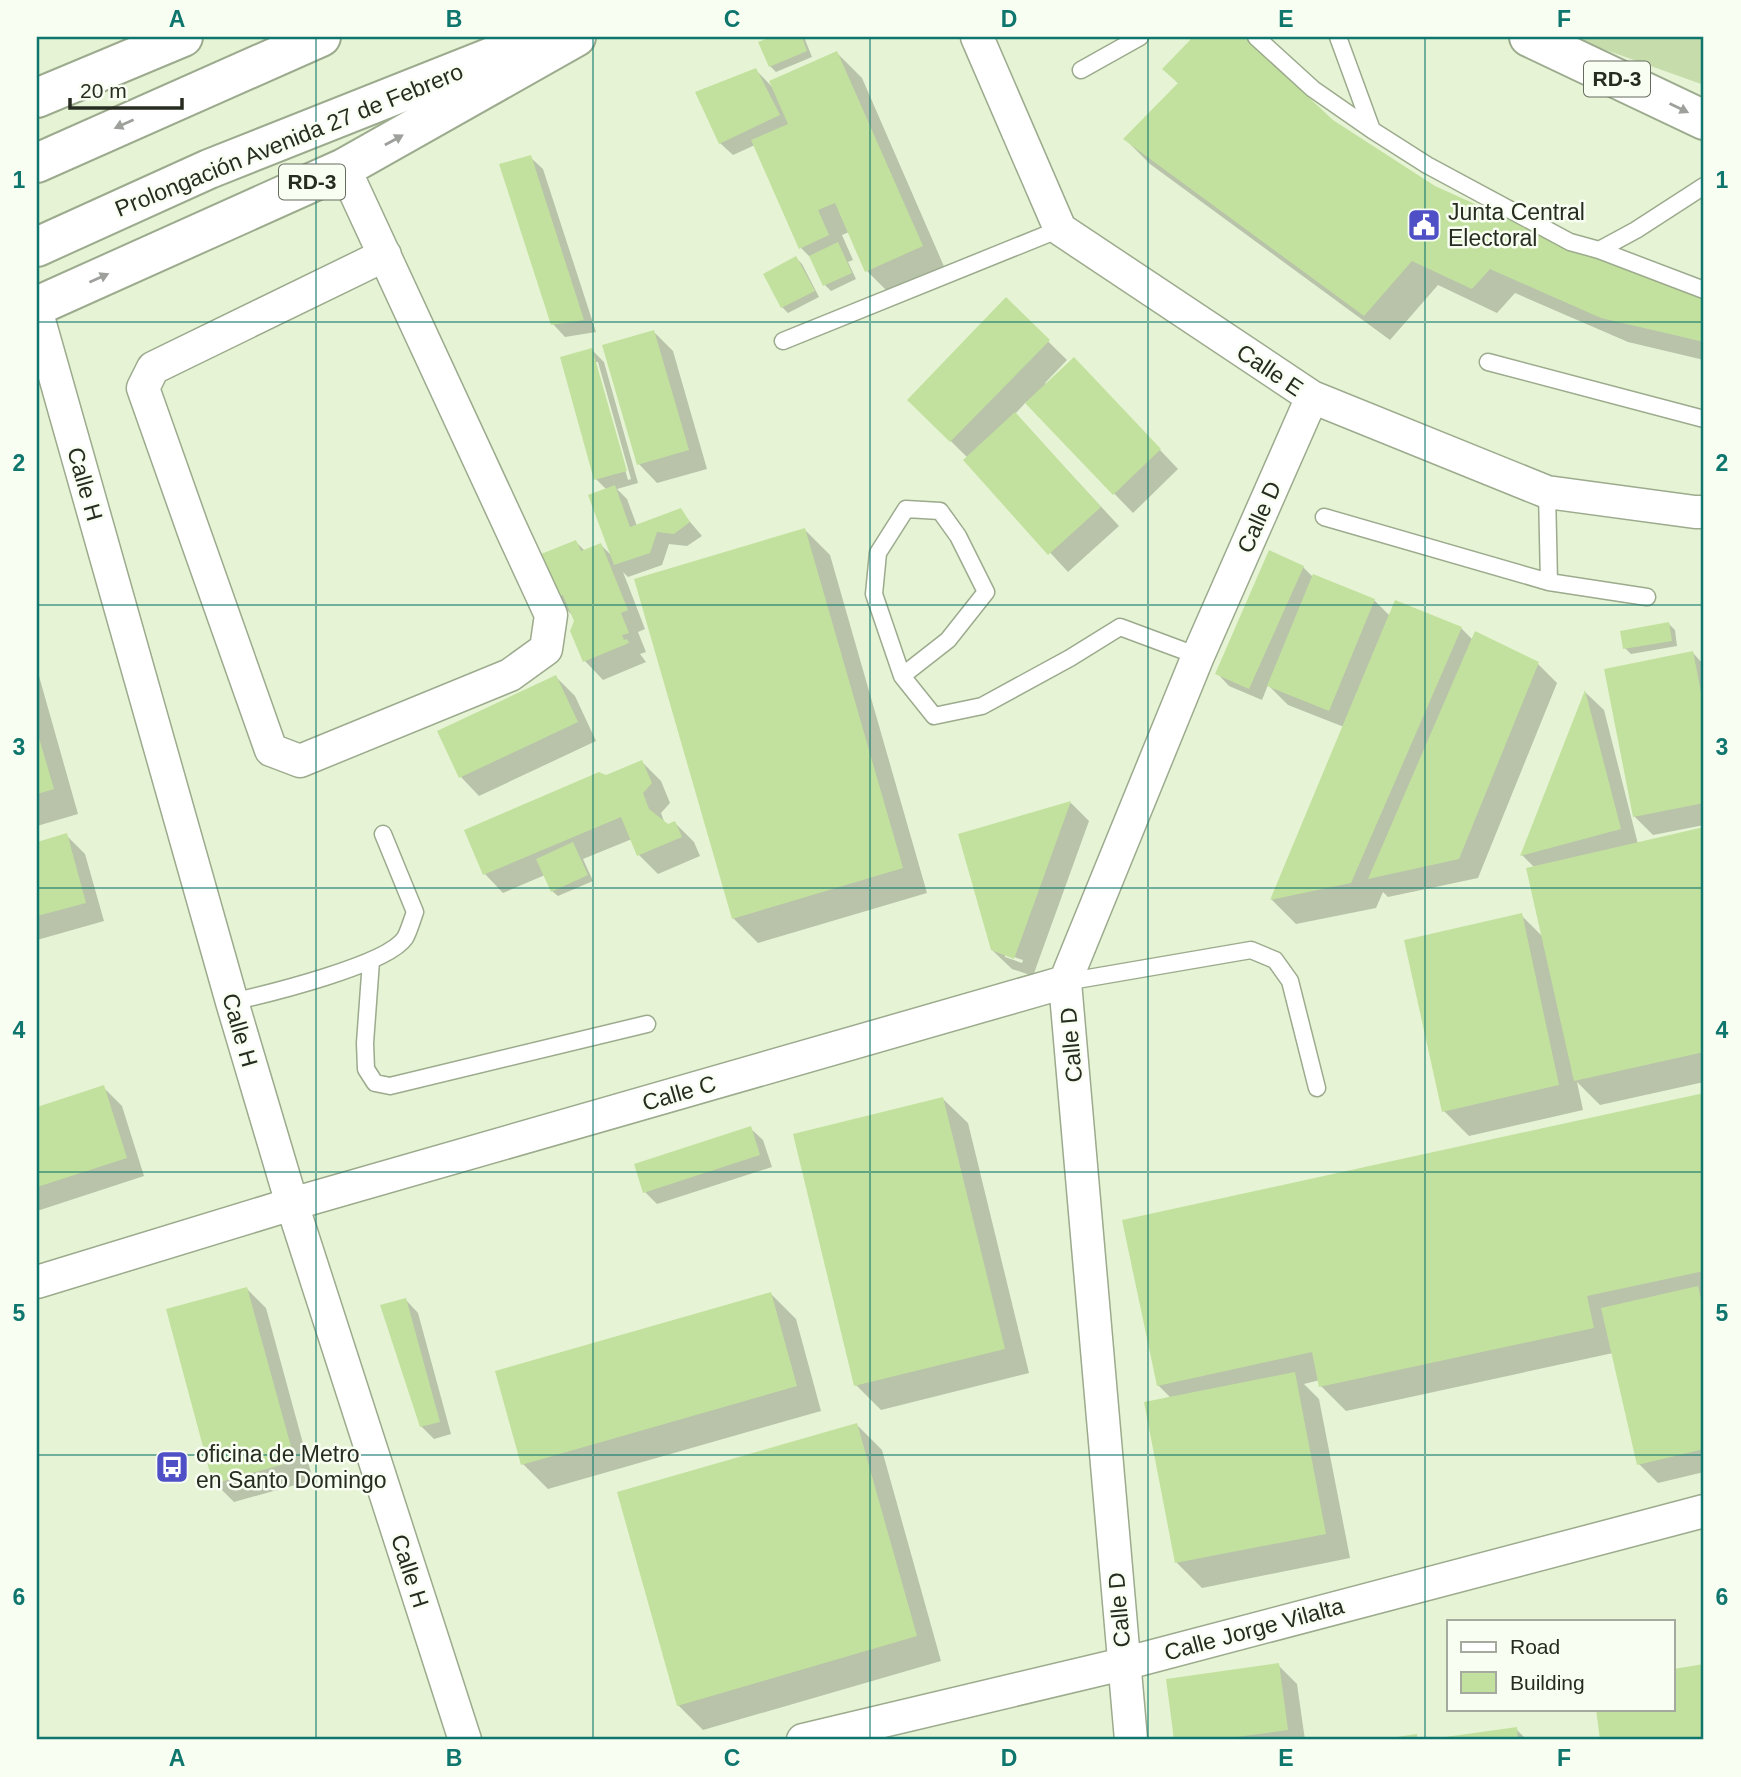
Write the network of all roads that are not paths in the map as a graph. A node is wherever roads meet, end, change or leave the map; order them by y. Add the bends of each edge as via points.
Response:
1 (183, 37) edge
2 (321, 37) edge
3 (542, 37) edge
4 (576, 37) edge
5 (977, 37) edge
6 (1140, 37) edge
7 (1256, 37) edge
8 (1338, 37) edge
9 (1529, 37) edge
10 (1081, 70) dead end
11 (37, 97) edge
12 (1704, 120) edge
13 (1372, 130) junction
14 (37, 163) edge
15 (344, 168) junction
16 (1704, 187) edge
17 (1060, 229) junction
18 (37, 247) edge
19 (1599, 250) junction
20 (385, 255) junction
21 (1704, 290) edge
22 (37, 306) edge
23 (37, 313) edge
24 (783, 341) dead end
25 (1488, 362) dead end
26 (1312, 397) junction
27 (1704, 419) edge
28 (1547, 492) junction
29 (1704, 512) edge
30 (1324, 517) dead end
31 (1549, 582) junction
32 (1647, 597) dead end
33 (1198, 656) junction
34 (902, 676) junction
35 (383, 834) dead end
36 (371, 961) junction
37 (1065, 982) junction
38 (232, 1003) junction
39 (647, 1024) dead end
40 (1317, 1088) dead end
41 (292, 1204) junction
42 (37, 1282) edge
43 (1704, 1511) edge
44 (1124, 1664) junction
45 (465, 1740) edge
46 (803, 1740) edge
47 (1131, 1740) edge

1 - 11 main road
2 -> 14 main road
3 - 18 main road, Prolongación Avenida 27 de Febrero / RD-3 via 209,169
15 -> 4 main road, Prolongación Avenida 27 de Febrero / RD-3
5 - 17 street
6 - 10 lane
7 - 13 lane via 1312,89
8 - 13 lane
9 -> 12 main road, RD-3
13 - 19 lane via 1570,242
15 - 20 street
22 -> 15 main road, Prolongación Avenida 27 de Febrero / RD-3
16 - 19 lane
17 - 24 lane
17 - 26 street, Calle E
19 - 21 lane
20 - 20 street via 551,615 546,649 510,675 299,761 271,750 143,388 153,368
23 - 38 street, Calle H
25 - 27 lane
26 - 28 street, Calle E
26 - 33 street, Calle D
28 - 29 street, Calle E
28 - 31 lane
30 - 31 lane
31 - 32 lane
33 - 34 lane via 1120,627 982,706 934,716
33 - 37 street, Calle D
34 - 34 lane via 948,640 986,592 940,511 906,509 878,553 874,594
35 - 36 lane via 415,912 404,940
36 - 38 lane
36 - 39 lane via 365,1043 366,1069 374,1083 390,1086
37 - 40 lane via 1251,950 1275,960 1290,981
37 - 41 street, Calle C
37 - 44 street, Calle D
38 - 41 street, Calle H
41 - 42 street, Calle C
41 - 45 street, Calle H
43 - 44 street, Calle Jorge Vilalta
44 - 46 street, Calle Jorge Vilalta
44 - 47 street, Calle D

